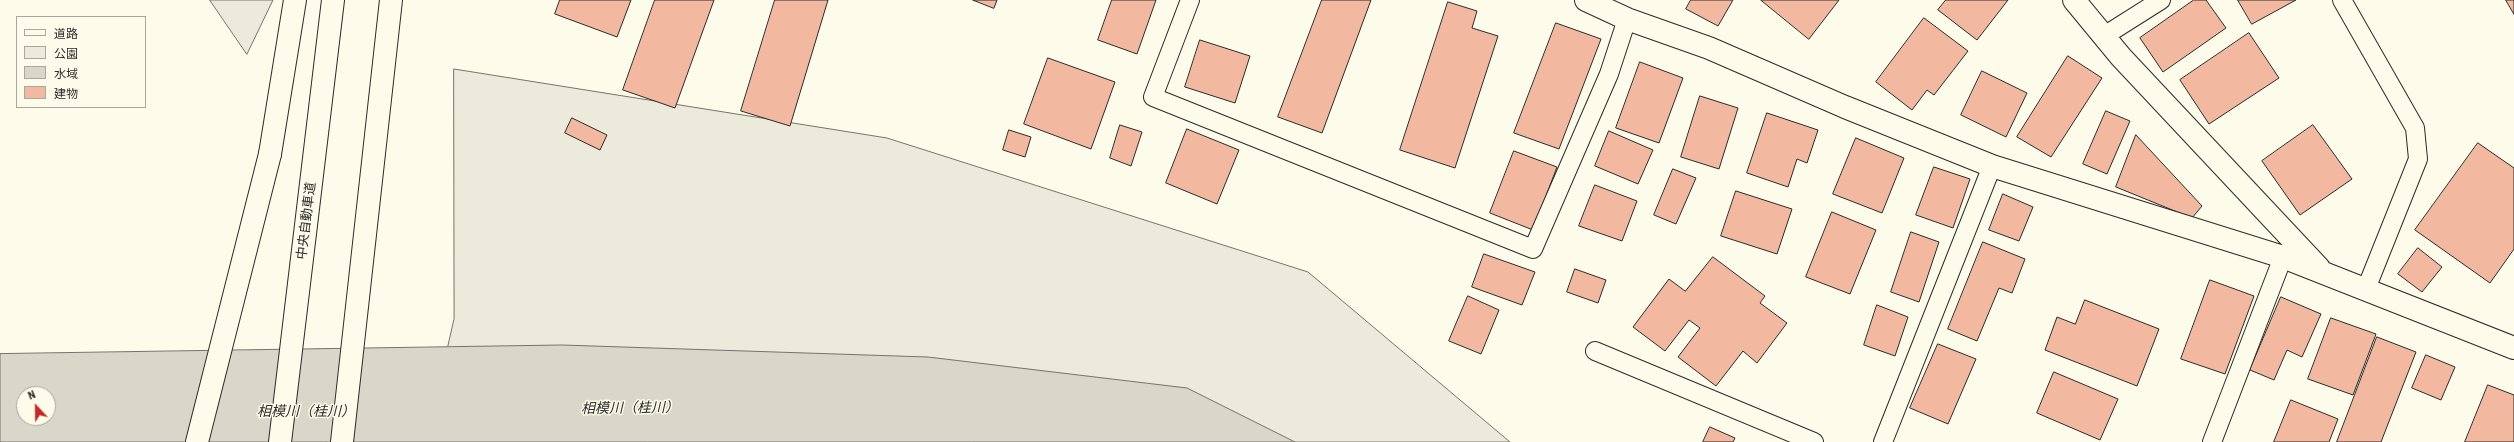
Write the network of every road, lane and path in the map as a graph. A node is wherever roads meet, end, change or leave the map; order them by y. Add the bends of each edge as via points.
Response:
1 (295, 0) edge
2 (333, 0) edge
3 (391, 0) edge
4 (1190, 0) edge
5 (1586, 0) edge
6 (2074, 0) edge
7 (2161, 0) edge
8 (2342, 0) edge
9 (1627, 19) junction
10 (2104, 36) junction
11 (1992, 166) junction
12 (2283, 257) junction
13 (2322, 272) junction
14 (2366, 289) junction
15 (2514, 348) edge
16 (1595, 351) dead end
17 (197, 442) edge
18 (280, 442) edge
19 (342, 442) edge
20 (1814, 442) edge
21 (1882, 442) edge
22 (2212, 442) edge

1 - 17 main road via 270,154
2 - 18 main road, 中央自動車道
3 - 19 main road
4 - 9 lane via 1153,97 1532,249 1609,74
5 - 9 main road
6 - 10 main road
7 - 10 lane
8 - 14 lane via 2415,128 2418,158
9 - 11 main road via 1709,48 1845,107
10 - 13 main road
11 - 12 main road
11 - 21 lane
12 - 13 main road
12 - 22 lane
13 - 14 main road
14 - 15 main road
16 - 20 lane

